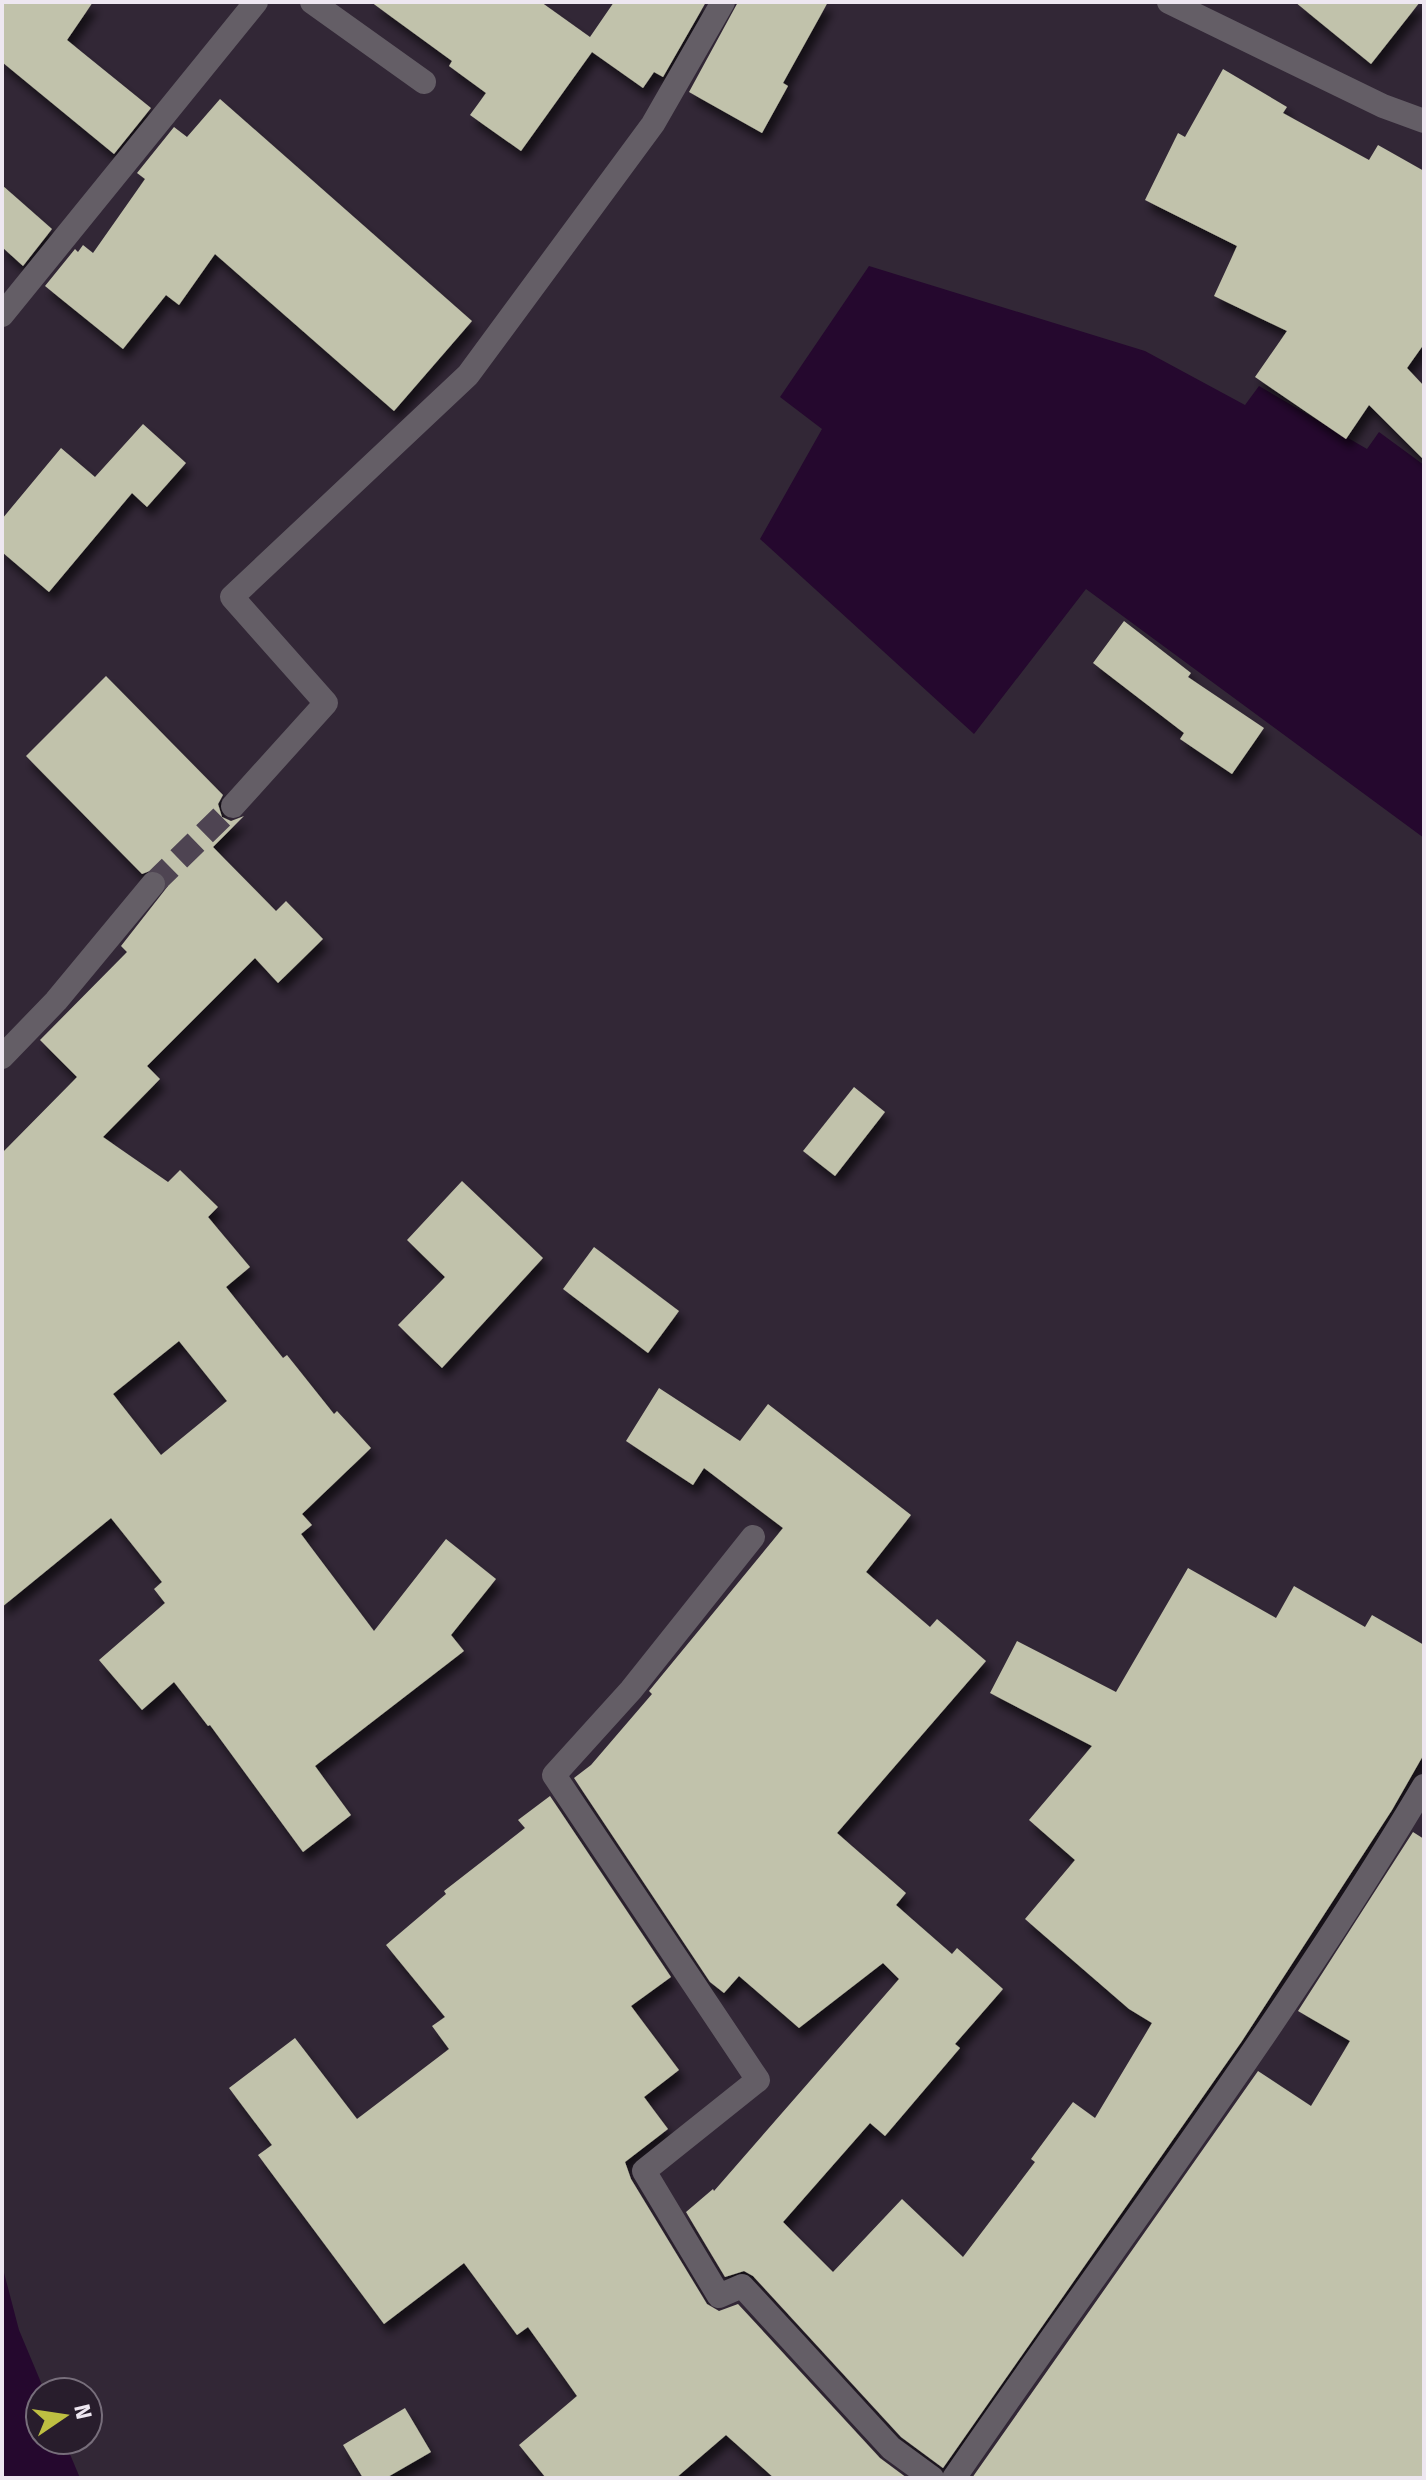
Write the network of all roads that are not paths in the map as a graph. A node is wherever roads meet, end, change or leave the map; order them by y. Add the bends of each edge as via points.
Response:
1 (256, 2) edge
2 (312, 2) edge
3 (723, 2) edge
4 (1169, 2) edge
5 (424, 82) dead end
6 (1424, 121) edge
7 (2, 315) edge
8 (233, 806) tunnel mouth
9 (153, 884) tunnel mouth
10 (2, 1057) edge
11 (753, 1537) dead end
12 (1424, 1786) edge
13 (932, 2478) edge
14 (954, 2478) edge

1 - 7 street
2 - 5 street
3 - 8 street via 653,124 468,375 232,597 326,703
4 - 6 street
9 - 10 street
11 - 13 street via 631,1690 554,1775 758,2080 644,2171 719,2296 742,2286 891,2448
12 - 14 street via 1182,2158

